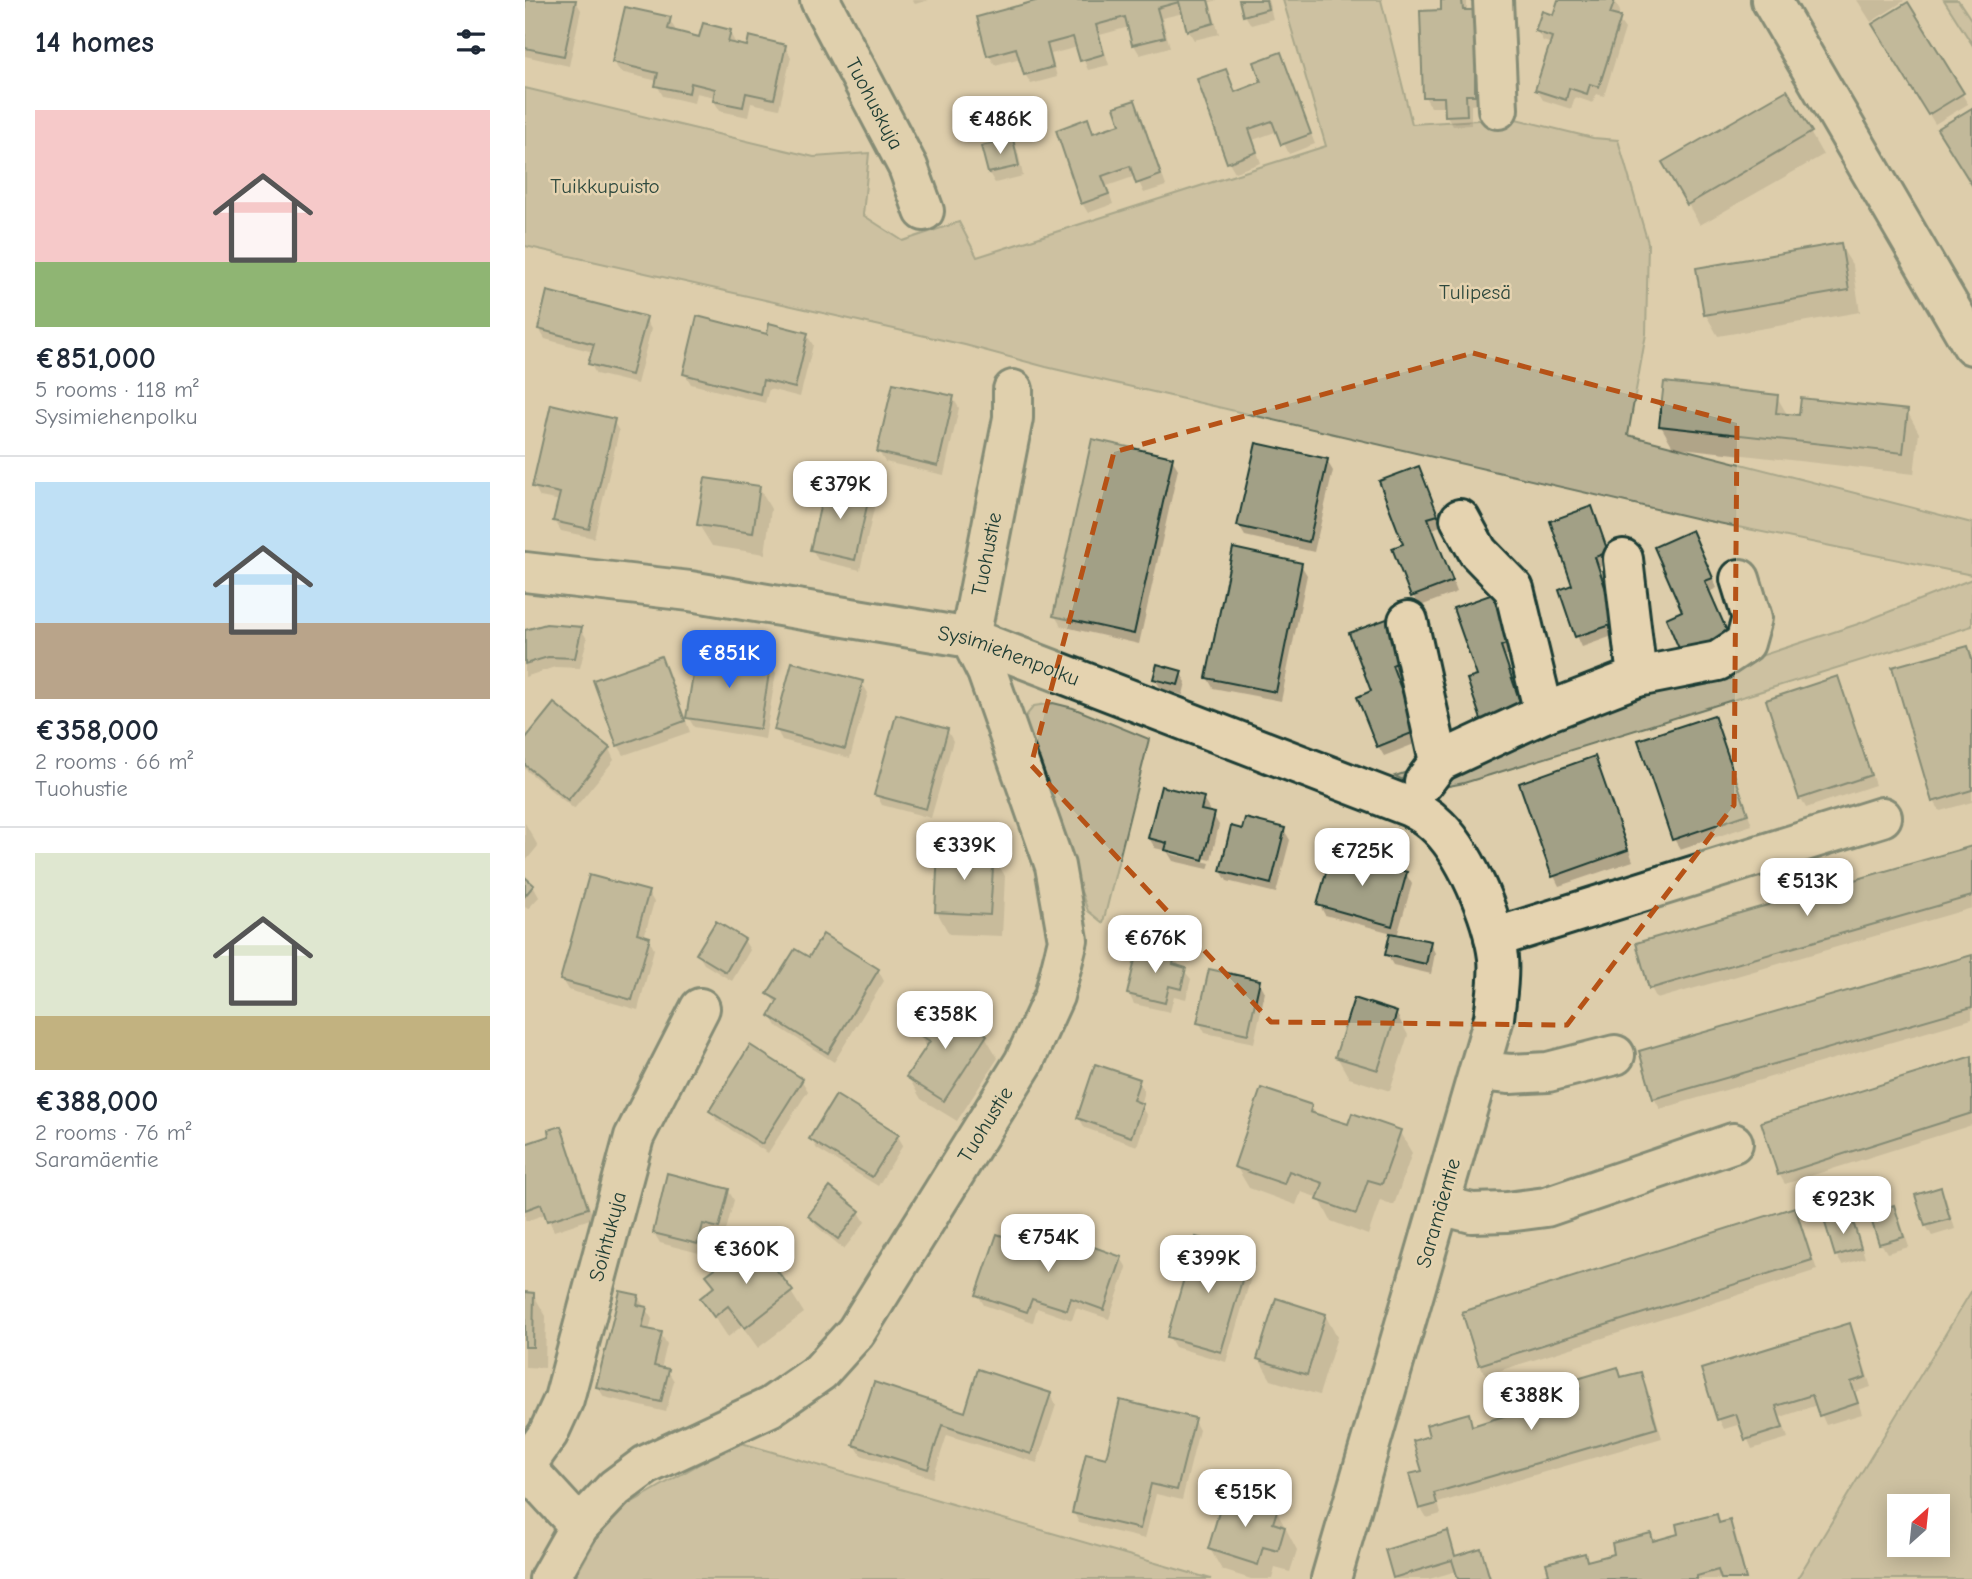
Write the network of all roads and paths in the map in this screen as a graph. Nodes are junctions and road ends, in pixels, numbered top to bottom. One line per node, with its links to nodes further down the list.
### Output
1 (820, 0): 5 (street, Tuohuskuja)
2 (1493, 0): 4 (street)
3 (1771, 0): 6 (street)
4 (1498, 109)
5 (923, 211)
6 (1972, 345)
7 (1013, 390): 13 (street, Tuohustie)
8 (1460, 519): 15 (street)
9 (1623, 559): 14 (street)
10 (525, 572): 13 (street, Sysimiehenpolku)
11 (1740, 579): 14 (street)
12 (1408, 621): 16 (street)
13 (970, 638): 17 (street, Sysimiehenpolku); 27 (street, Tuohustie)
14 (1637, 677): 15 (street)
15 (1544, 713): 16 (street)
16 (1439, 762): 17 (street)
17 (1410, 807): 19 (street, Sysimiehenpolku)
18 (1882, 817): 20 (street)
19 (1457, 848): 20 (street, Saramäentie)
20 (1494, 937): 23 (street, Saramäentie)
21 (700, 1008): 26 (street, Soihtukuja)
22 (1615, 1055): 23 (street)
23 (1479, 1071): 25 (street, Saramäentie)
24 (1733, 1143): 25 (street)
25 (1440, 1205): 29 (street, Saramäentie)
26 (525, 1467): 27 (street)
27 (579, 1526): 28 (street, Tuohustie)
28 (549, 1579)
29 (1331, 1579)

